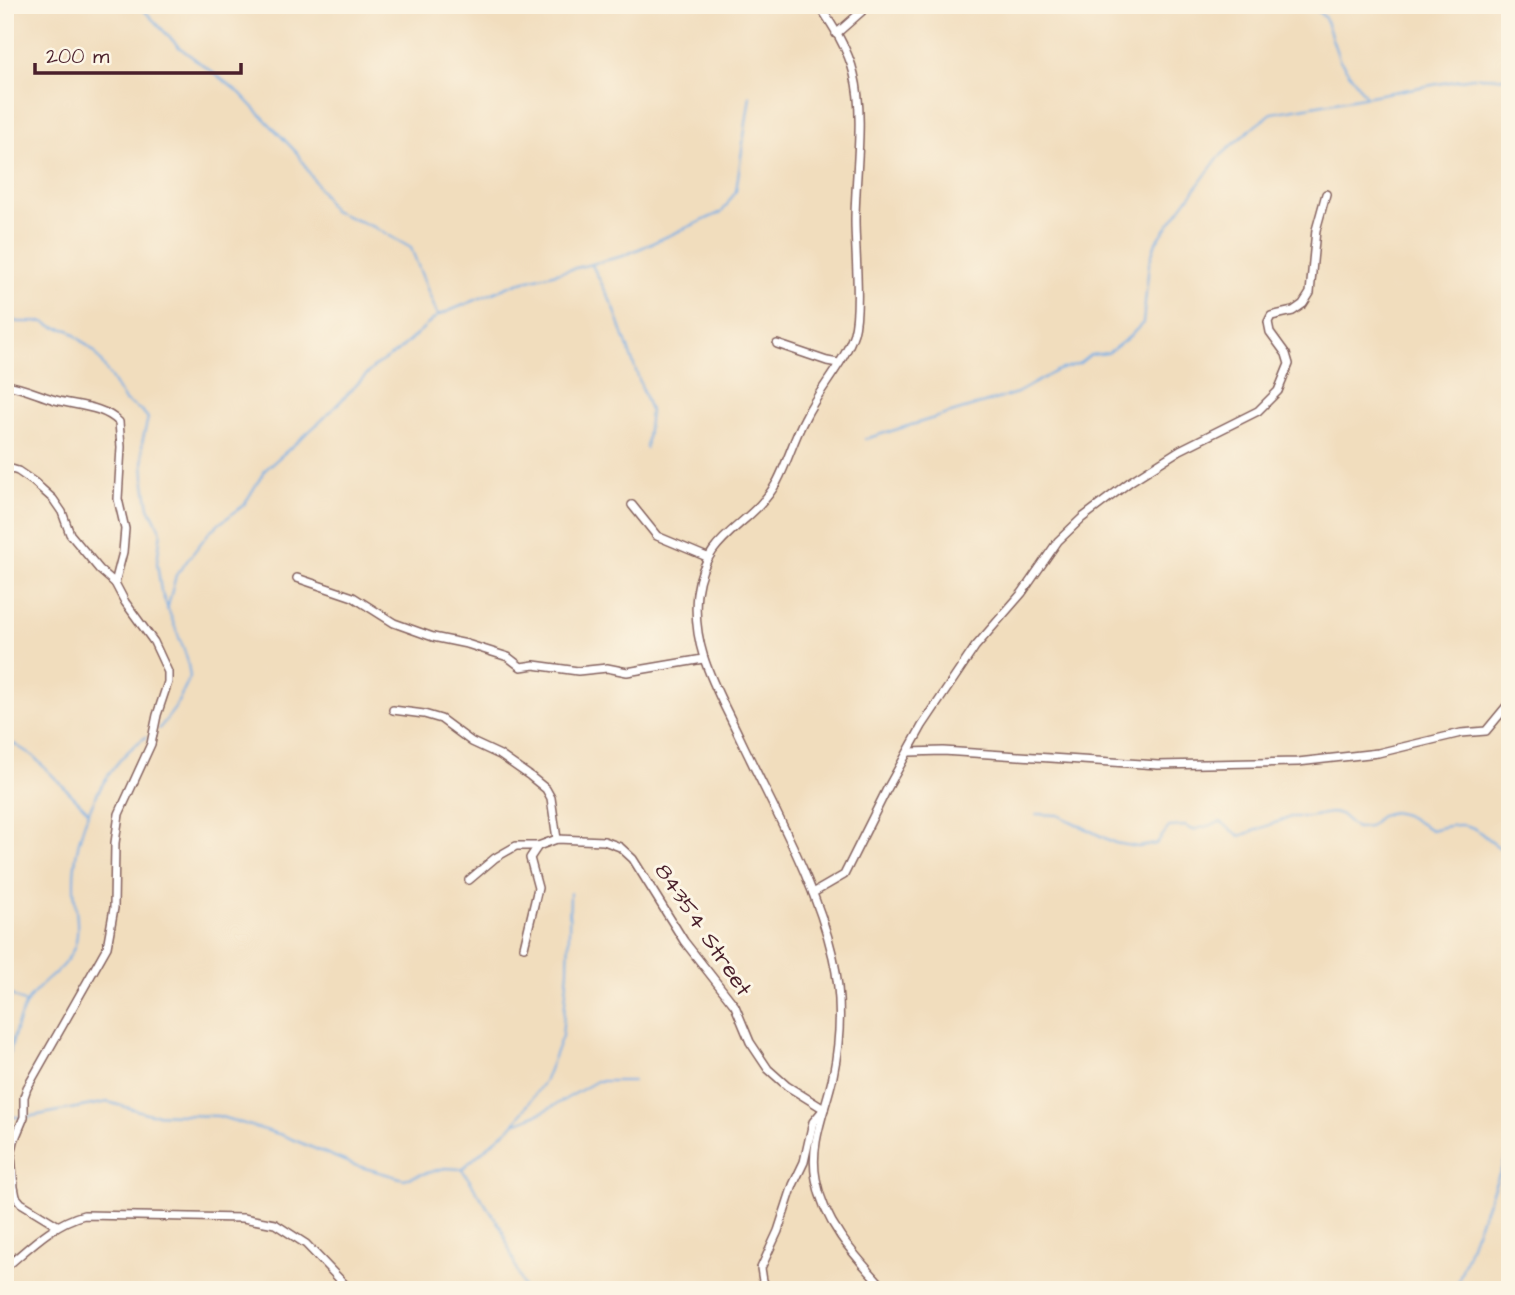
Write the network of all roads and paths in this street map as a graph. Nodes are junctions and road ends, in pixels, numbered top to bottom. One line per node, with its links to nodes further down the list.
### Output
1 (819, 5): 3 (street)
2 (869, 5): 3 (street)
3 (836, 34): 6 (street)
4 (1326, 194): 16 (street)
5 (777, 344): 6 (street)
6 (838, 363): 10 (street)
7 (5, 385): 12 (street)
8 (5, 467): 12 (street)
9 (632, 505): 10 (street)
10 (707, 557): 13 (street)
11 (297, 578): 13 (street)
12 (115, 583): 23 (street)
13 (704, 659): 20 (street)
14 (1510, 702): 16 (street)
15 (393, 710): 17 (street)
16 (909, 752): 20 (street)
17 (557, 839): 18 (street); 22 (street, 84354 Street)
18 (538, 846): 19 (street); 21 (street)
19 (469, 880)
20 (814, 893): 22 (street)
21 (524, 947)
22 (824, 1109): 26 (street); 27 (street)
23 (57, 1225): 24 (street); 25 (street)
24 (5, 1268)
25 (351, 1290)
26 (769, 1290)
27 (886, 1290)

